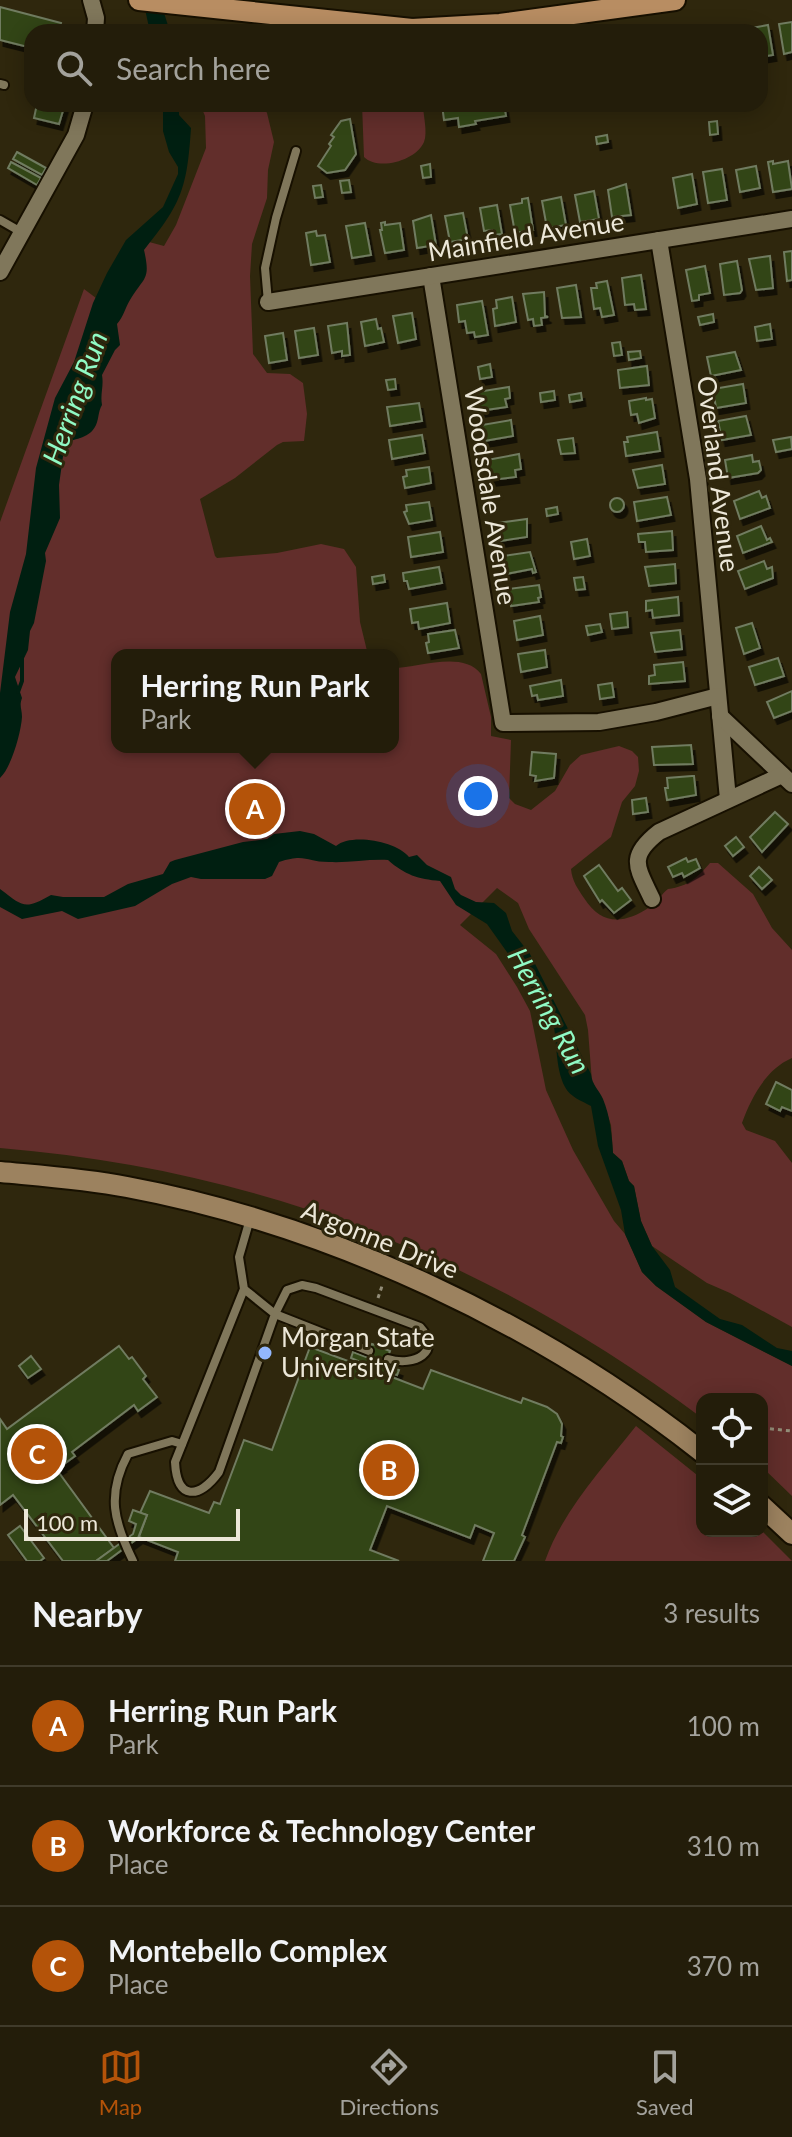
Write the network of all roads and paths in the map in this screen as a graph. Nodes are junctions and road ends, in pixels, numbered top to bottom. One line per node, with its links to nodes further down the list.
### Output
1 (91, 0): 6 (street)
2 (139, 0): 5 (main road)
3 (675, 0): 4 (main road)
4 (617, 4): 8 (main road)
5 (251, 6): 7 (main road)
6 (96, 24)
7 (377, 24)
8 (500, 24)
9 (83, 112): 13 (street)
10 (296, 151): 17 (lane)
11 (792, 219): 14 (street, Mainfield Avenue)
12 (0, 220): 13 (lane)
13 (21, 232): 15 (street)
14 (659, 240): 16 (street, Mainfield Avenue); 18 (street, Overland Avenue)
15 (0, 272)
16 (431, 276): 17 (street, Mainfield Avenue); 18 (street, Woodsdale Avenue)
17 (268, 302)
18 (718, 696): 19 (street, Overland Avenue)
19 (720, 716): 20 (street); 21 (street, Overland Avenue)
20 (787, 779): 21 (street)
21 (728, 799): 22 (street)
22 (652, 899)
23 (0, 1172): 24 (main road, Argonne Drive)
24 (250, 1219): 25 (lane); 32 (main road, Argonne Drive)
25 (244, 1289): 26 (lane); 31 (lane)
26 (275, 1314): 27 (lane); 28 (lane); 31 (lane)
27 (369, 1351)
28 (388, 1359)
29 (768, 1429): 30 (path)
30 (792, 1431)
31 (182, 1444): 35 (lane)
32 (696, 1448)
33 (768, 1512): 34 (main road)
34 (792, 1534)
35 (133, 1561)

